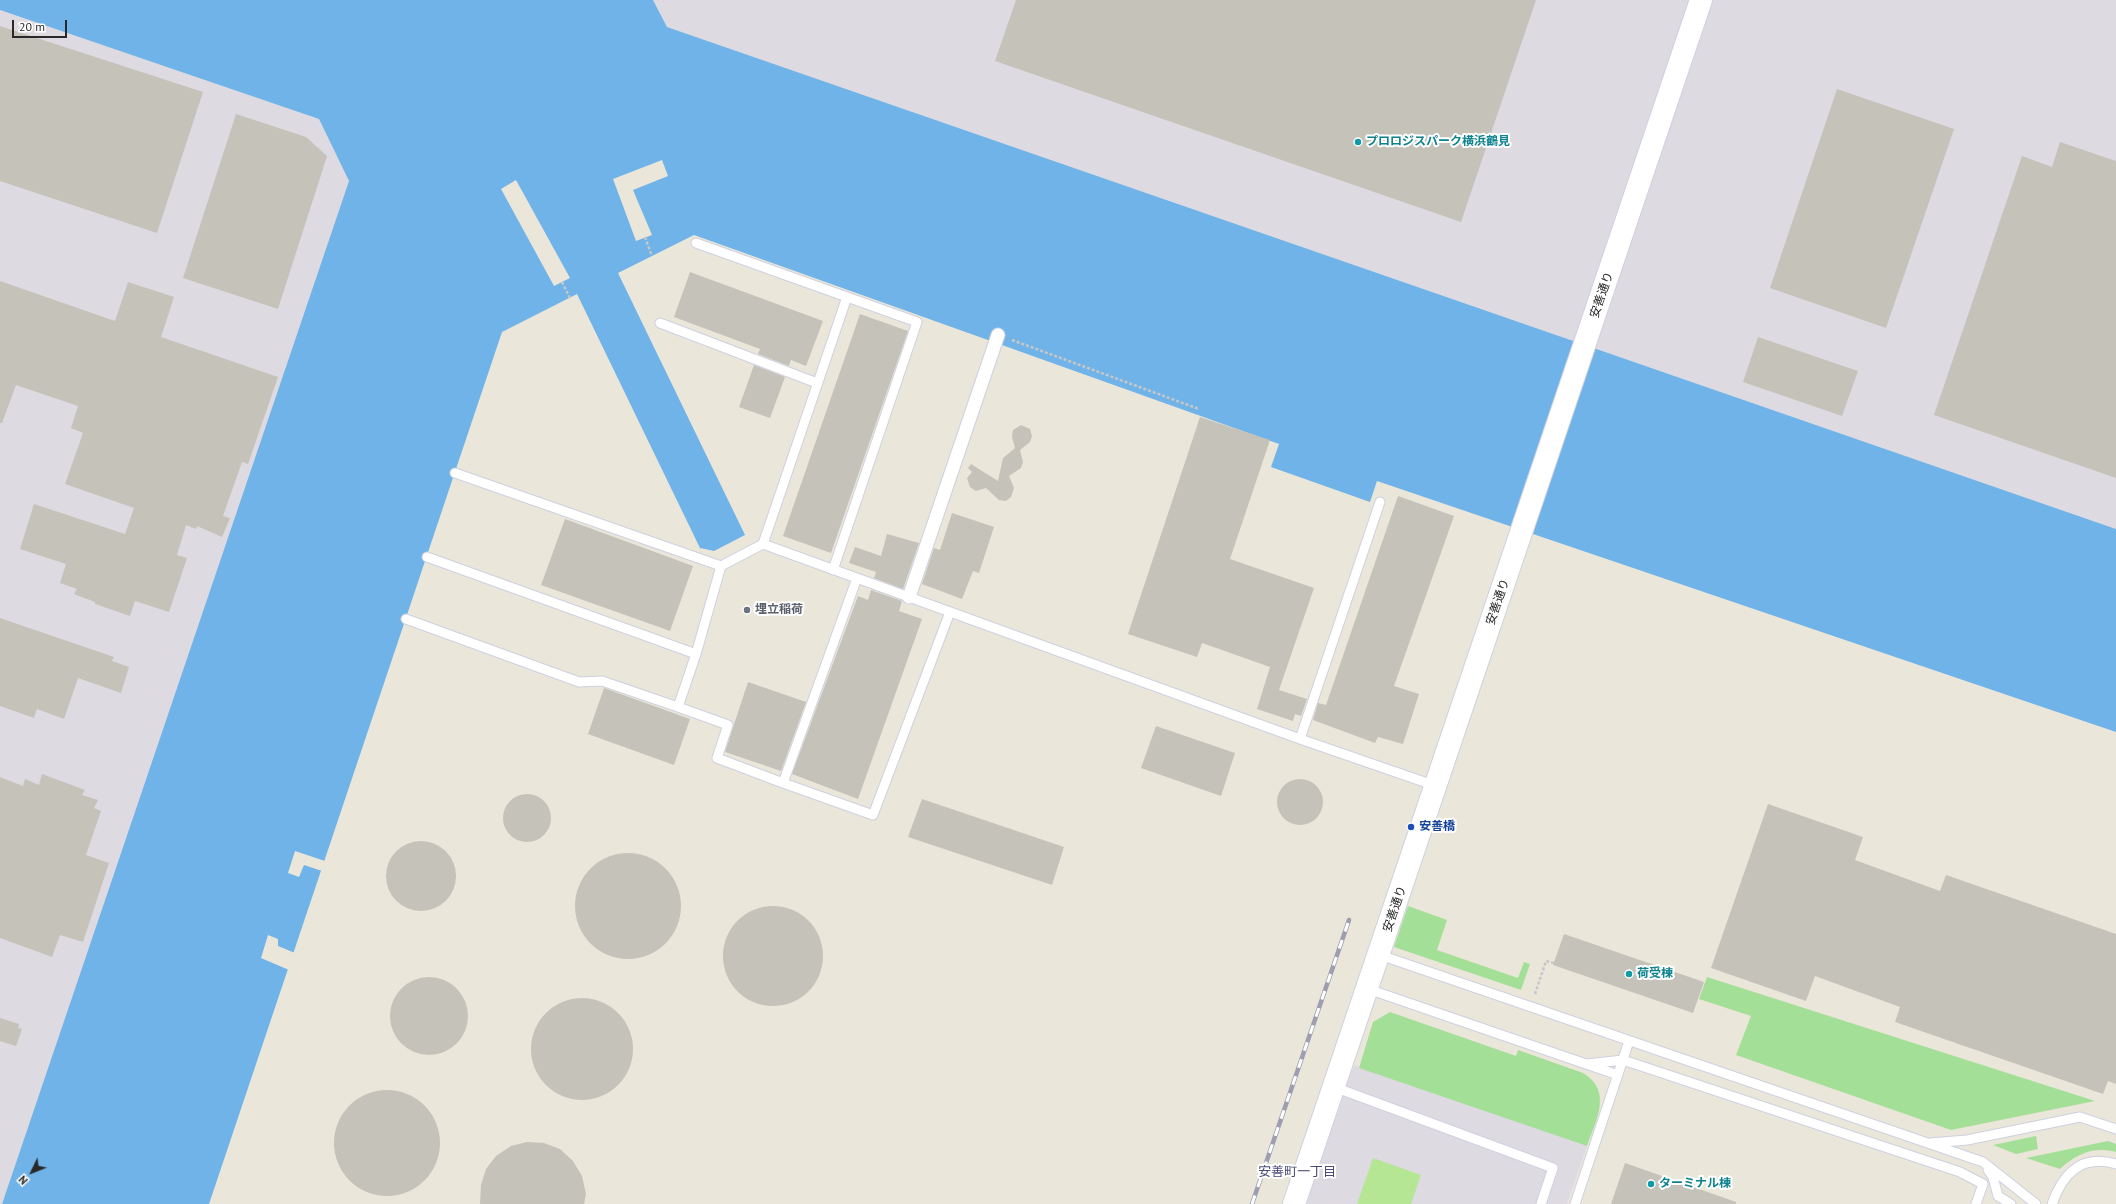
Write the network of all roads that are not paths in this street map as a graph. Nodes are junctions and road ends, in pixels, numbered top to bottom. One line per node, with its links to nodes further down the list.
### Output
1 (1701, 0): 21 (street, 安善通り)
2 (696, 243): 3 (lane)
3 (847, 297): 6 (lane); 12 (lane)
4 (660, 322): 6 (lane)
5 (998, 335): 14 (street)
6 (817, 383): 9 (lane)
7 (455, 473): 11 (lane)
8 (1380, 502): 19 (lane)
9 (763, 544): 11 (lane); 12 (lane)
10 (427, 557): 17 (lane)
11 (722, 566): 17 (lane)
12 (833, 570): 13 (lane)
13 (857, 578): 14 (lane); 20 (lane)
14 (909, 598): 15 (lane)
15 (950, 612): 19 (lane); 20 (lane)
16 (406, 619): 18 (lane)
17 (696, 654): 18 (lane)
18 (678, 707): 20 (lane)
19 (1300, 739): 21 (lane)
20 (783, 783)
21 (1436, 786): 22 (street, 安善通り)
22 (1380, 955): 23 (street, 安善通り); 24 (lane)
23 (1368, 989): 26 (lane); 28 (street, 安善通り)
24 (1629, 1041): 25 (lane); 30 (lane)
25 (1623, 1060): 26 (lane); 27 (lane); 36 (lane)
26 (1587, 1064): 27 (lane)
27 (1618, 1075): 35 (lane)
28 (1334, 1087): 33 (street, 安善通り); 34 (lane)
29 (2116, 1129): 30 (lane)
30 (1926, 1143): 31 (lane)
31 (1983, 1162): 37 (lane); 38 (lane)
32 (2116, 1164): 39 (lane)
33 (1294, 1204)
34 (1540, 1204)
35 (1575, 1204)
36 (1976, 1204)
37 (2010, 1204)
38 (2036, 1204)
39 (2052, 1204)

